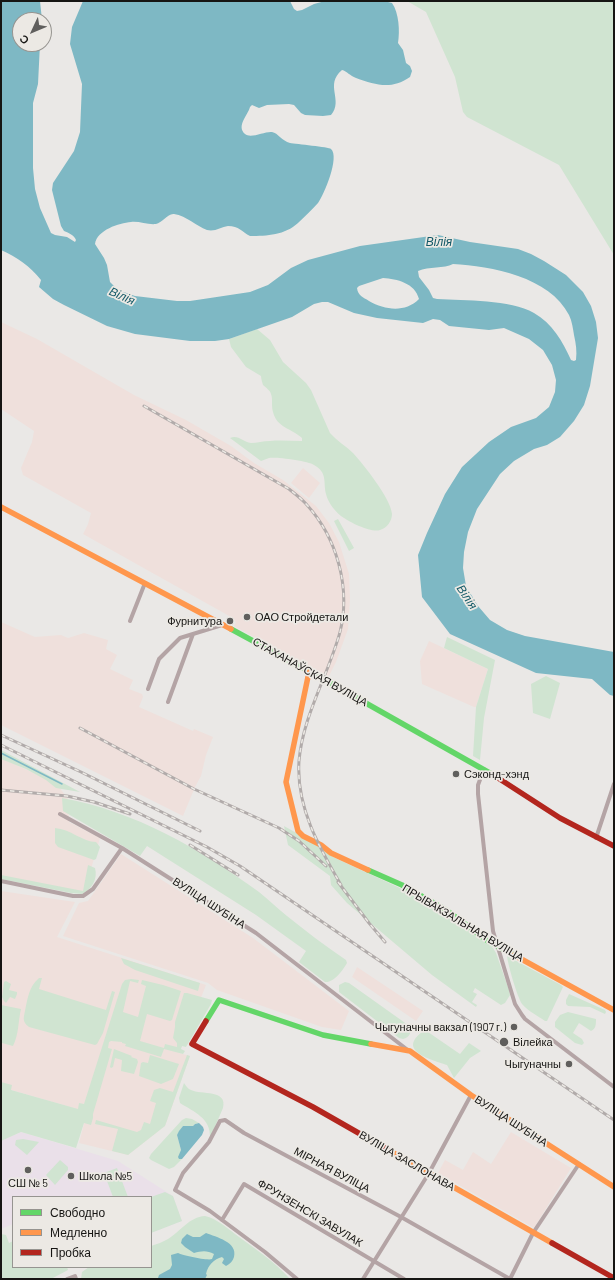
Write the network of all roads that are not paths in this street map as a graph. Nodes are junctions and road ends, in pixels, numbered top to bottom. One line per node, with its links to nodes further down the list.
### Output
1 (1, 507): 2 (street, СТАХАНАЎСКАЯ ВУЛІЦА)
2 (145, 583): 3 (street); 4 (street, СТАХАНАЎСКАЯ ВУЛІЦА)
3 (130, 621)
4 (222, 625): 5 (street); 6 (street, СТАХАНАЎСКАЯ ВУЛІЦА)
5 (193, 634): 7 (street); 8 (street)
6 (309, 672): 9 (street, СТАХАНАЎСКАЯ ВУЛІЦА); 16 (street, ПРЫВАКЗАЛЬНАЯ ВУЛІЦА)
7 (148, 689)
8 (168, 702)
9 (484, 769): 12 (street, СТАХАНАЎСКАЯ ВУЛІЦА); 16 (street)
10 (614, 784): 12 (street)
11 (60, 814): 14 (street, ВУЛІЦА ШУБІНА)
12 (596, 838): 13 (street, СТАХАНАЎСКАЯ ВУЛІЦА)
13 (614, 846)
14 (122, 848): 15 (street); 19 (street, ВУЛІЦА ШУБІНА)
15 (1, 881)
16 (497, 946): 18 (street, ПРЫВАКЗАЛЬНАЯ ВУЛІЦА); 20 (street)
17 (219, 1000): 19 (street, ВУЛІЦА ШУБІНА); 23 (street, ВУЛІЦА ЗАСЛОНАВА)
18 (614, 1010)
19 (410, 1051): 21 (street, ВУЛІЦА ШУБІНА)
20 (614, 1087)
21 (472, 1095): 22 (street, ВУЛІЦА ШУБІНА); 23 (street)
22 (579, 1164): 24 (street, ВУЛІЦА ШУБІНА); 27 (street)
23 (429, 1173): 25 (street); 27 (street, ВУЛІЦА ЗАСЛОНАВА)
24 (614, 1187)
25 (401, 1217): 26 (street, МІРНАЯ ВУЛІЦА); 28 (street); 35 (street, МІРНАЯ ВУЛІЦА)
26 (222, 1220): 28 (street, ФРУНЗЕНСКІ ЗАВУЛАК); 32 (street)
27 (533, 1233): 30 (street, ВУЛІЦА ЗАСЛОНАВА); 35 (street)
28 (374, 1262): 33 (street); 34 (street, ФРУНЗЕНСКІ ЗАВУЛАК)
29 (75, 1278): 31 (street)
30 (614, 1278)
31 (67, 1279)
32 (297, 1279)
33 (363, 1279)
34 (404, 1279)
35 (510, 1279)

